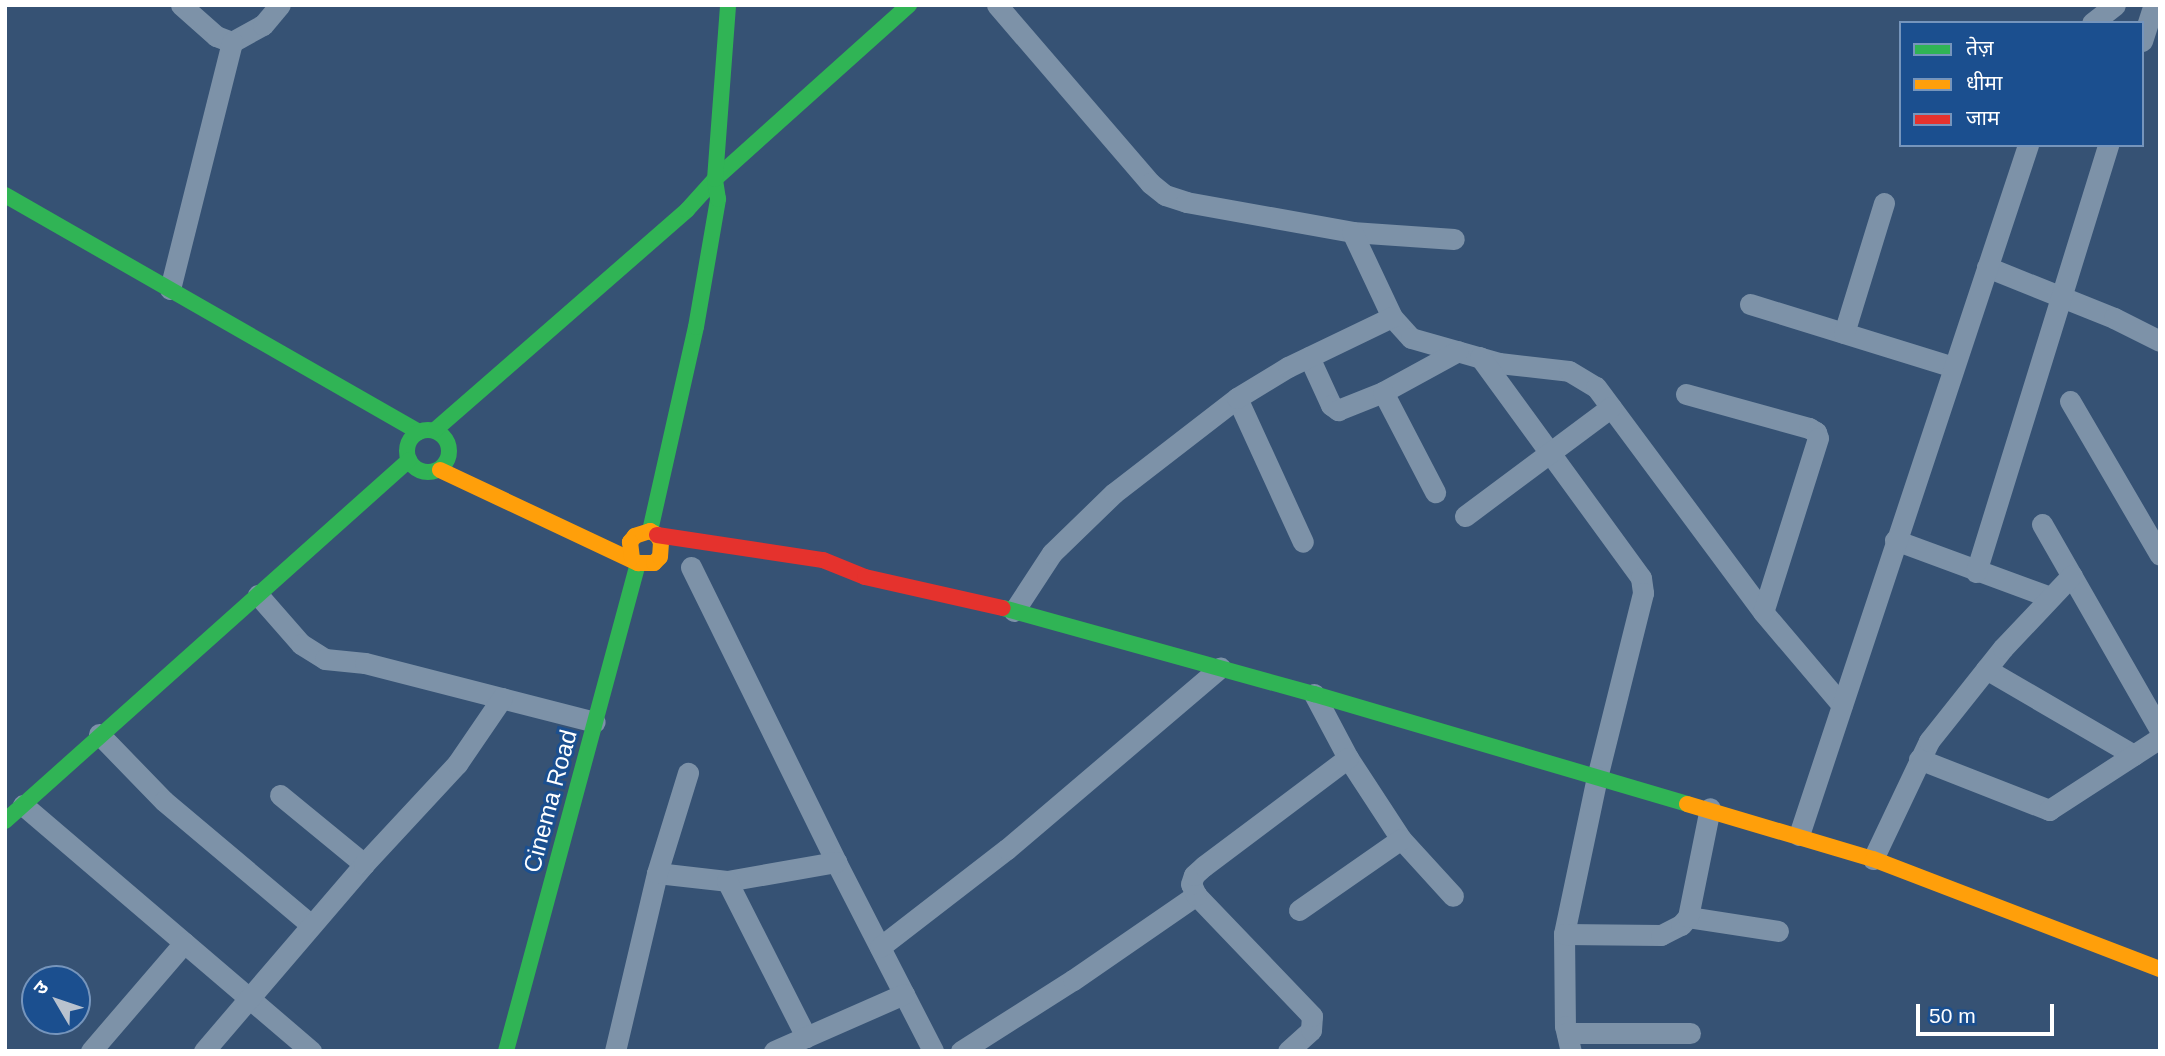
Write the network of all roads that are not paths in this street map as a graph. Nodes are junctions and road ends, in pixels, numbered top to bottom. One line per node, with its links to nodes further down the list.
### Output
1 (181, 5): 10 (street)
2 (280, 5): 10 (street)
3 (728, 5): 13 (main road)
4 (997, 5): 18 (street)
5 (2115, 5): 8 (street)
6 (2154, 5): 9 (street)
7 (915, 10): 13 (main road); 15 (main road)
8 (2095, 21)
9 (2144, 35)
10 (232, 41): 22 (street)
11 (2027, 147): 20 (street)
12 (2107, 147): 23 (street)
13 (715, 179): 15 (main road); 17 (main road)
14 (5, 195): 22 (main road)
15 (718, 199): 17 (main road); 45 (main road)
16 (1884, 203): 26 (street)
17 (687, 210): 37 (main road)
18 (1352, 232): 19 (street); 25 (street)
19 (1454, 239)
20 (1987, 267): 23 (street); 31 (street)
21 (109, 274): 37 (main road)
22 (170, 289): 37 (main road)
23 (2059, 296): 27 (street); 52 (street)
24 (1750, 304): 26 (street)
25 (1392, 317): 28 (street); 29 (street)
26 (1844, 333): 31 (street)
27 (2158, 336)
28 (1458, 351): 30 (street); 32 (street)
29 (1309, 357): 32 (street); 34 (street)
30 (1480, 357): 36 (street); 38 (street)
31 (1953, 367): 46 (street)
32 (1383, 392): 41 (street)
33 (1686, 394): 59 (street)
34 (1237, 398): 47 (street); 58 (street)
35 (2070, 401): 48 (street)
36 (1611, 407): 38 (street); 59 (street)
37 (421, 435): 39 (main road); 40 (main road)
38 (1549, 453): 42 (street); 73 (street)
39 (409, 460): 40 (main road); 56 (main road)
40 (440, 470): 49 (main road)
41 (1435, 492)
42 (1465, 516)
43 (2042, 524): 53 (street)
44 (616, 529): 45 (main road)
45 (647, 534): 49 (main road); 49 (main road); 54 (main road)
46 (1895, 540): 52 (street); 64 (street)
47 (1303, 542)
48 (2160, 555)
49 (641, 561): 50 (main road); 65 (main road, Cinema Road)
50 (691, 567): 51 (main road); 81 (street)
51 (715, 569)
52 (1976, 572): 57 (street)
53 (2072, 575): 57 (street); 66 (street)
54 (865, 577): 55 (main road); 58 (main road)
55 (828, 580)
56 (258, 595): 63 (street); 67 (main road)
57 (2050, 597): 61 (street)
58 (1014, 611): 60 (main road)
59 (1763, 612): 64 (street)
60 (1220, 668): 62 (main road); 93 (street)
61 (1986, 669): 69 (street); 71 (street)
62 (1314, 694): 70 (street); 73 (main road)
63 (502, 698): 65 (street); 82 (street)
64 (1842, 705): 78 (street)
65 (594, 722): 100 (main road, Cinema Road)
66 (2160, 730)
67 (99, 734): 75 (main road); 89 (street)
68 (2160, 738): 69 (street)
69 (2134, 755): 71 (street)
70 (1348, 758): 79 (street); 85 (street)
71 (1920, 759): 80 (street)
72 (688, 773): 83 (street)
73 (1597, 777): 76 (main road); 91 (street)
74 (280, 795): 82 (street)
75 (23, 805): 77 (main road); 92 (street)
76 (1710, 808): 78 (main road); 88 (street)
77 (5, 821)
78 (1799, 835): 80 (main road)
79 (1401, 839): 86 (street); 87 (street)
80 (1873, 859): 94 (main road)
81 (836, 862): 84 (street); 93 (street)
82 (363, 864): 89 (street)
83 (657, 873): 84 (street); 104 (street)
84 (727, 881): 98 (street)
85 (1196, 895): 107 (street); 108 (street)
86 (1453, 896)
87 (1299, 910)
88 (1688, 917): 90 (street); 91 (street)
89 (311, 925): 96 (street)
90 (1778, 931)
91 (1564, 934): 99 (street)
92 (184, 943): 96 (street); 101 (street)
93 (880, 947): 95 (street)
94 (2160, 969)
95 (904, 994): 98 (street); 106 (street)
96 (249, 998): 102 (street); 103 (street)
97 (1690, 1033): 99 (street)
98 (806, 1037): 105 (street)
99 (1569, 1042)
100 (508, 1050)
101 (91, 1051)
102 (204, 1051)
103 (311, 1051)
104 (615, 1051)
105 (774, 1051)
106 (933, 1051)
107 (961, 1051)
108 (1289, 1051)

